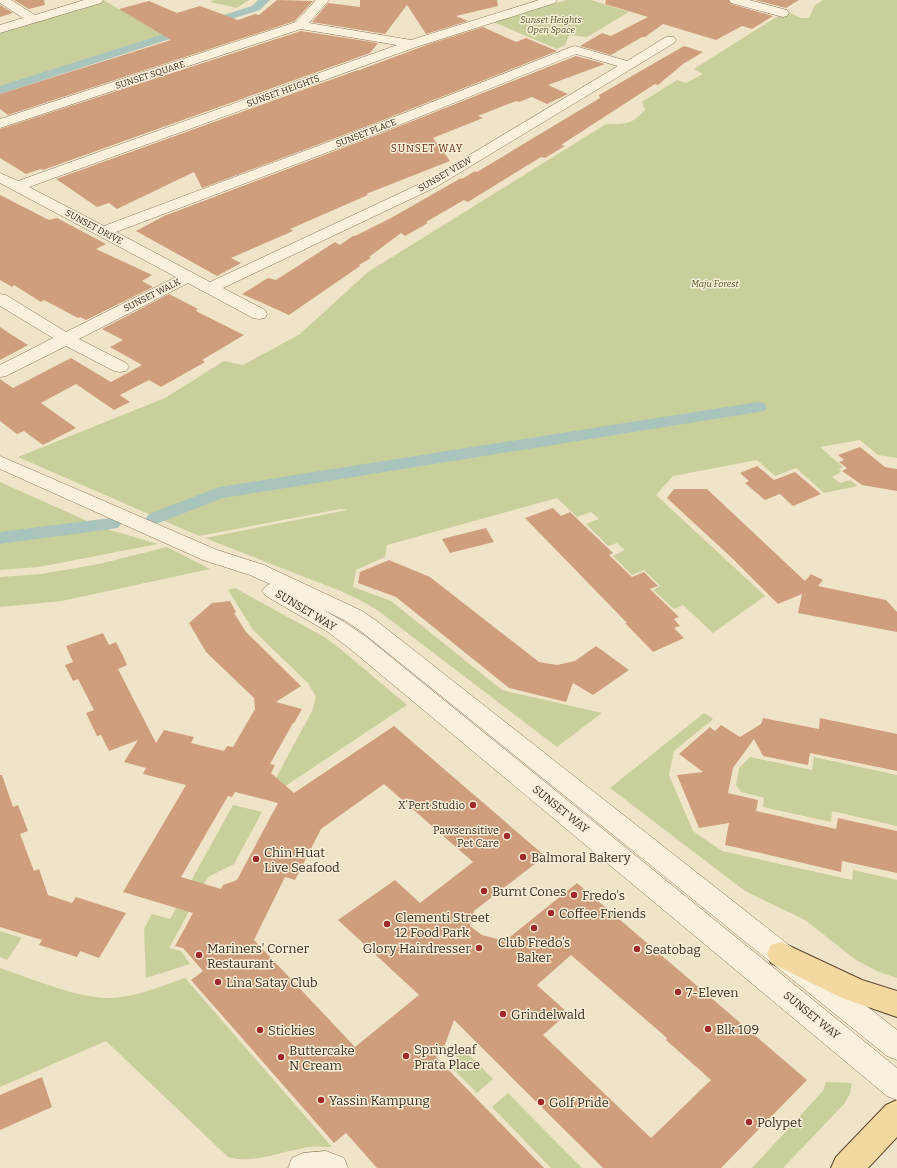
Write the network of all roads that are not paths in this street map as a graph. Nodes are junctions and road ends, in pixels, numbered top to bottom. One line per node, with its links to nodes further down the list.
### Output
1 (3, 0): 7 (street)
2 (97, 0): 7 (street)
3 (323, 0): 8 (street, SUNSET SQUARE)
4 (551, 0): 11 (street, SUNSET HEIGHTS)
5 (735, 0): 6 (street)
6 (783, 13)
7 (33, 19): 9 (street)
8 (300, 25): 11 (street, SUNSET SQUARE); 13 (street, SUNSET SQUARE)
9 (0, 29)
10 (670, 40): 12 (street, SUNSET VIEW)
11 (412, 44): 15 (street, SUNSET HEIGHTS)
12 (628, 65): 16 (street, SUNSET PLACE); 18 (street, SUNSET VIEW)
13 (0, 124)
14 (0, 177): 15 (street, SUNSET DRIVE)
15 (17, 186): 16 (street, SUNSET DRIVE)
16 (103, 232): 17 (street, SUNSET DRIVE)
17 (188, 277): 18 (street, SUNSET WALK); 21 (street, SUNSET WALK)
18 (210, 288): 20 (street, SUNSET WALK)
19 (0, 299): 21 (street)
20 (259, 314)
21 (66, 339): 22 (street); 23 (street, SUNSET WALK)
22 (120, 367)
23 (0, 372)
24 (0, 462): 25 (street, SUNSET WAY)
25 (210, 555): 26 (street, SUNSET WAY); 29 (street, SUNSET WAY)
26 (781, 954): 27 (main road); 28 (street, SUNSET WAY)
27 (897, 1004)
28 (897, 1048)
29 (897, 1086)
30 (897, 1115): 33 (main road)
31 (303, 1168): 32 (street)
32 (333, 1168)
33 (846, 1168)

